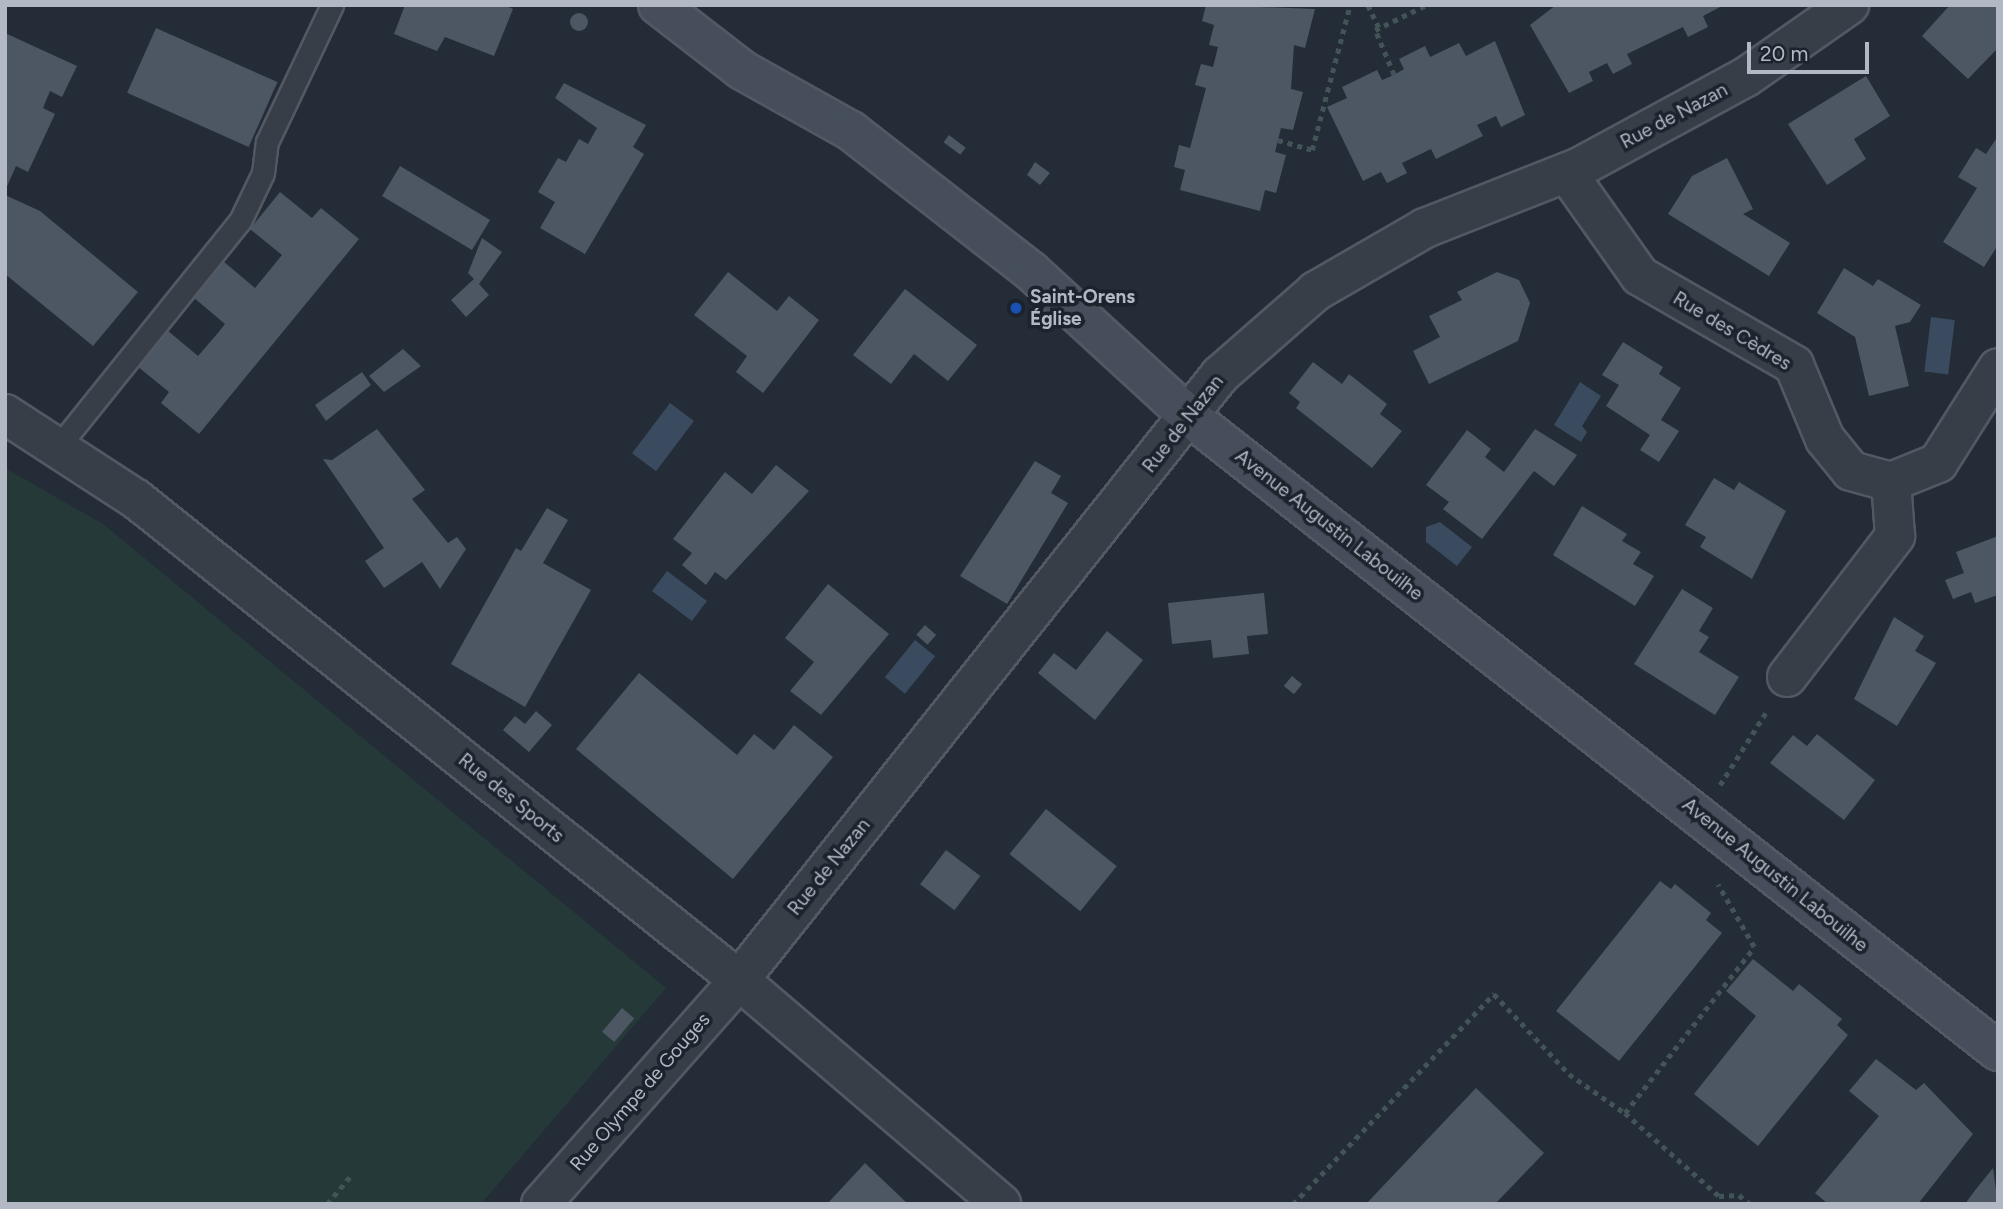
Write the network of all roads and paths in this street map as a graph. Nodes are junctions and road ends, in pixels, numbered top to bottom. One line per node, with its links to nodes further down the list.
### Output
1 (332, 5): 14 (lane)
2 (658, 5): 13 (street, Avenue Augustin Labouilhe)
3 (1368, 5): 7 (path)
4 (1426, 5): 7 (path)
5 (1849, 5): 10 (street, Rue de Nazan)
6 (1348, 6): 9 (path)
7 (1378, 28): 8 (path)
8 (1394, 75)
9 (1278, 140)
10 (1567, 173): 13 (street, Rue de Nazan); 15 (street, Rue des Cèdres)
11 (1998, 368): 15 (street)
12 (5, 414): 14 (street, Rue des Sports)
13 (1190, 417): 18 (street, Avenue Augustin Labouilhe); 19 (street, Rue de Nazan)
14 (58, 447): 19 (street, Rue des Sports)
15 (1891, 482): 16 (street)
16 (1787, 677): 17 (path)
17 (1738, 759)
18 (1728, 838): 20 (street, Avenue Augustin Labouilhe); 21 (path)
19 (738, 980): 24 (street, Rue Olympe de Gouges); 25 (street, Rue des Sports)
20 (1998, 1051)
21 (1625, 1113): 26 (path); 27 (path)
22 (351, 1175): 23 (path)
23 (327, 1204)
24 (541, 1204)
25 (1001, 1204)
26 (1293, 1204)
27 (1751, 1204)

